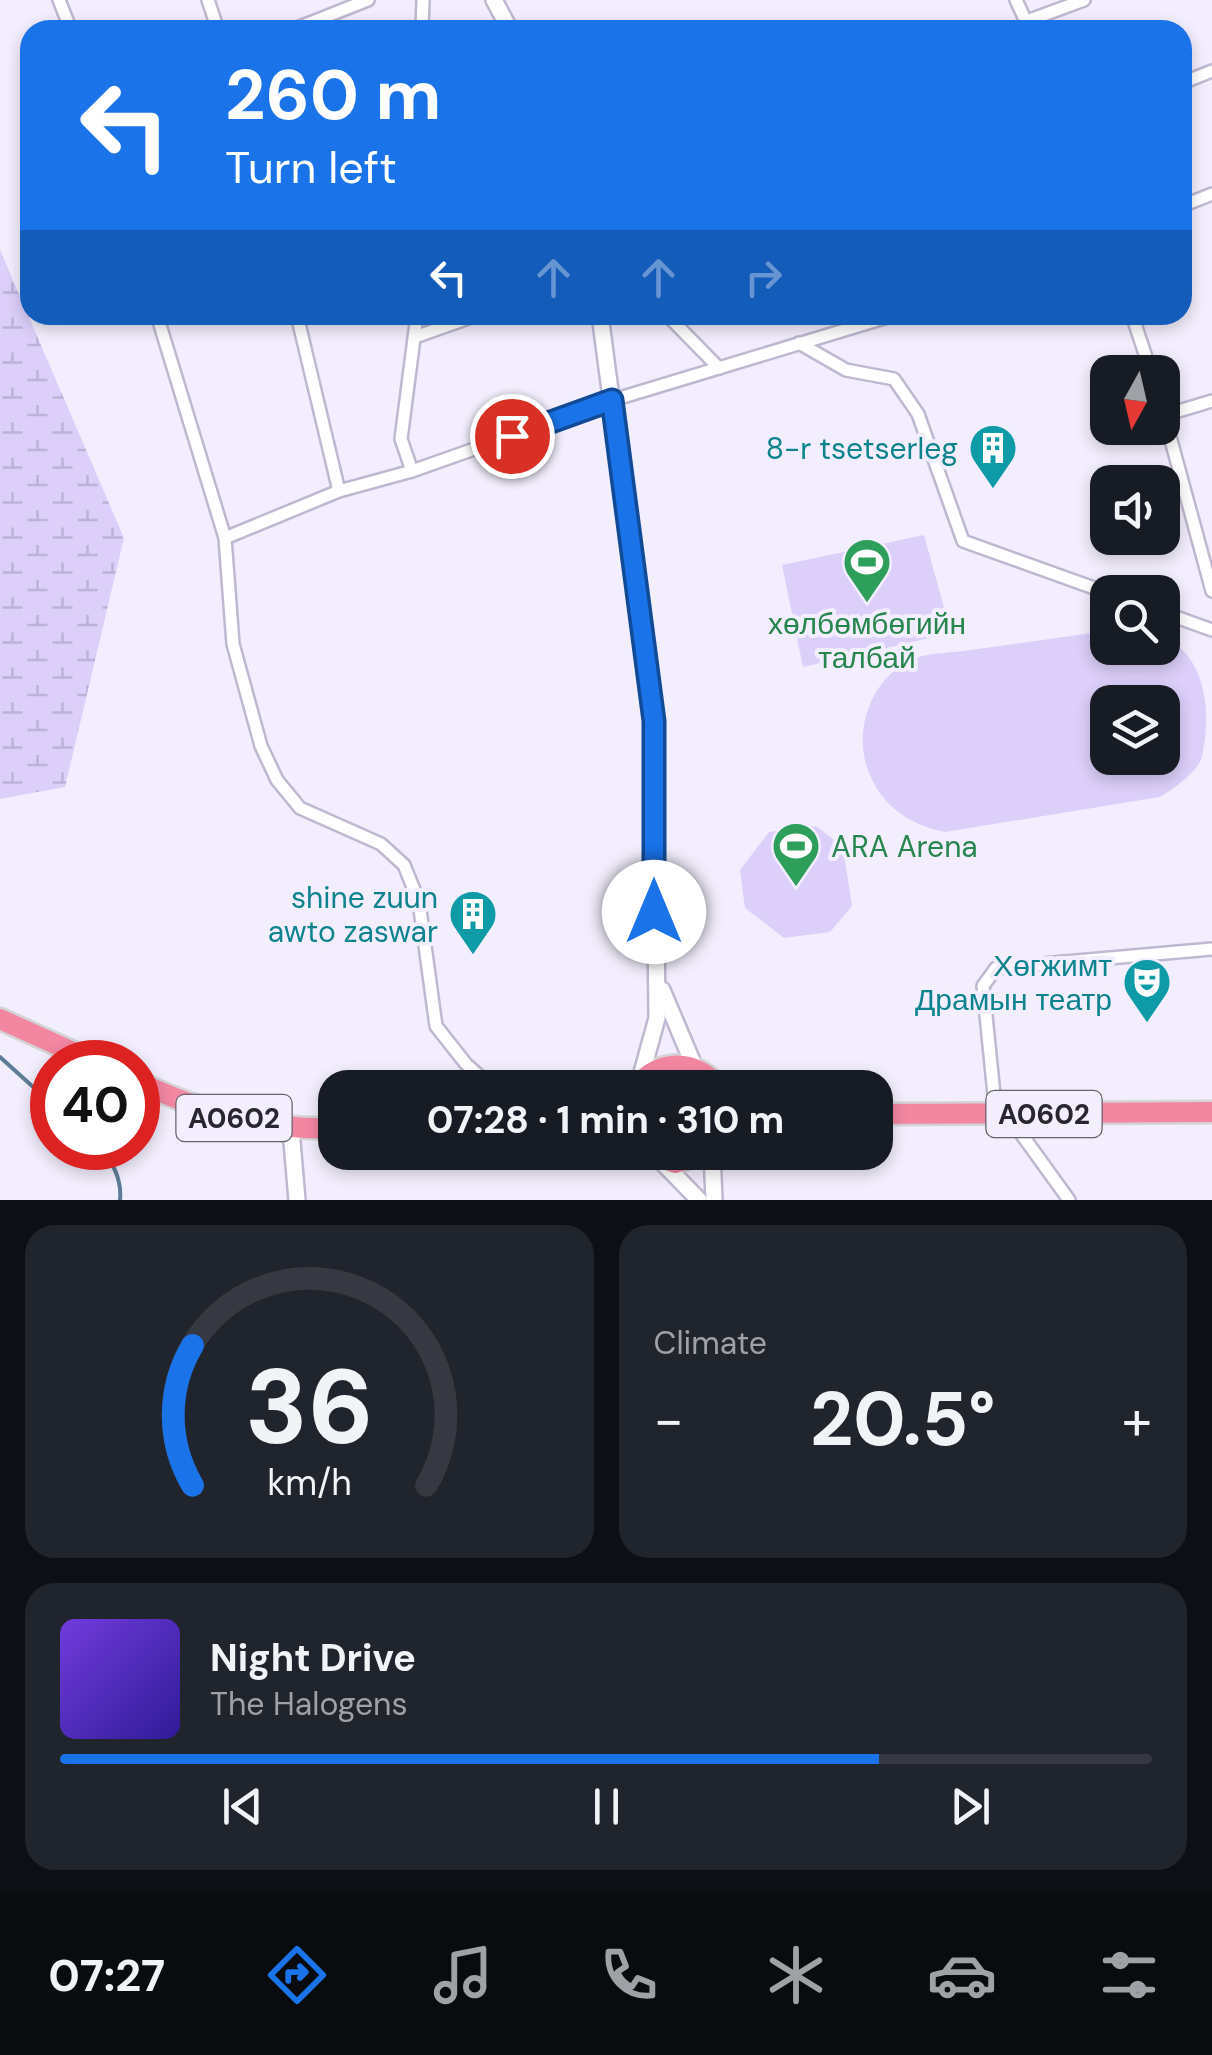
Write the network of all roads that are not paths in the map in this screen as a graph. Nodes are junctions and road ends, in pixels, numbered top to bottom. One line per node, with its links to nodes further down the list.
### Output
1 (368, 0): 3 (street)
2 (1084, 0): 4 (street)
3 (317, 20)
4 (1042, 20)
5 (161, 325): 24 (street)
6 (299, 325): 22 (street)
7 (416, 325): 13 (street)
8 (449, 325): 13 (street)
9 (601, 325): 17 (street)
10 (677, 325): 16 (street)
11 (860, 325): 14 (street)
12 (1135, 325): 15 (street)
13 (415, 337): 21 (street)
14 (799, 343): 16 (street); 26 (street)
15 (1145, 355)
16 (719, 368): 17 (street)
17 (612, 400): 21 (street); 31 (street)
18 (1212, 400): 19 (street)
19 (1180, 407)
20 (1173, 445): 25 (street)
21 (412, 472): 22 (street)
22 (339, 492): 24 (street)
23 (1212, 536): 25 (street)
24 (224, 538): 35 (street)
25 (1198, 540): 27 (street)
26 (1090, 586)
27 (1212, 591)
28 (1180, 618): 29 (street)
29 (1212, 630)
30 (1212, 948): 42 (street)
31 (656, 972): 34 (street); 36 (street)
32 (0, 1019): 33 (highway)
33 (46, 1040)
34 (695, 1068): 37 (highway); 38 (highway)
35 (473, 1070)
36 (643, 1070)
37 (659, 1070)
38 (697, 1070)
39 (160, 1090): 44 (highway, A0602)
40 (1212, 1112): 42 (highway, A0602)
41 (893, 1114): 42 (highway, A0602)
42 (1002, 1114): 50 (street)
43 (318, 1129): 44 (highway, A0602)
44 (290, 1130): 47 (street)
45 (667, 1170): 48 (street)
46 (712, 1170): 49 (street)
47 (297, 1200)
48 (699, 1200)
49 (714, 1200)
50 (1069, 1200)

